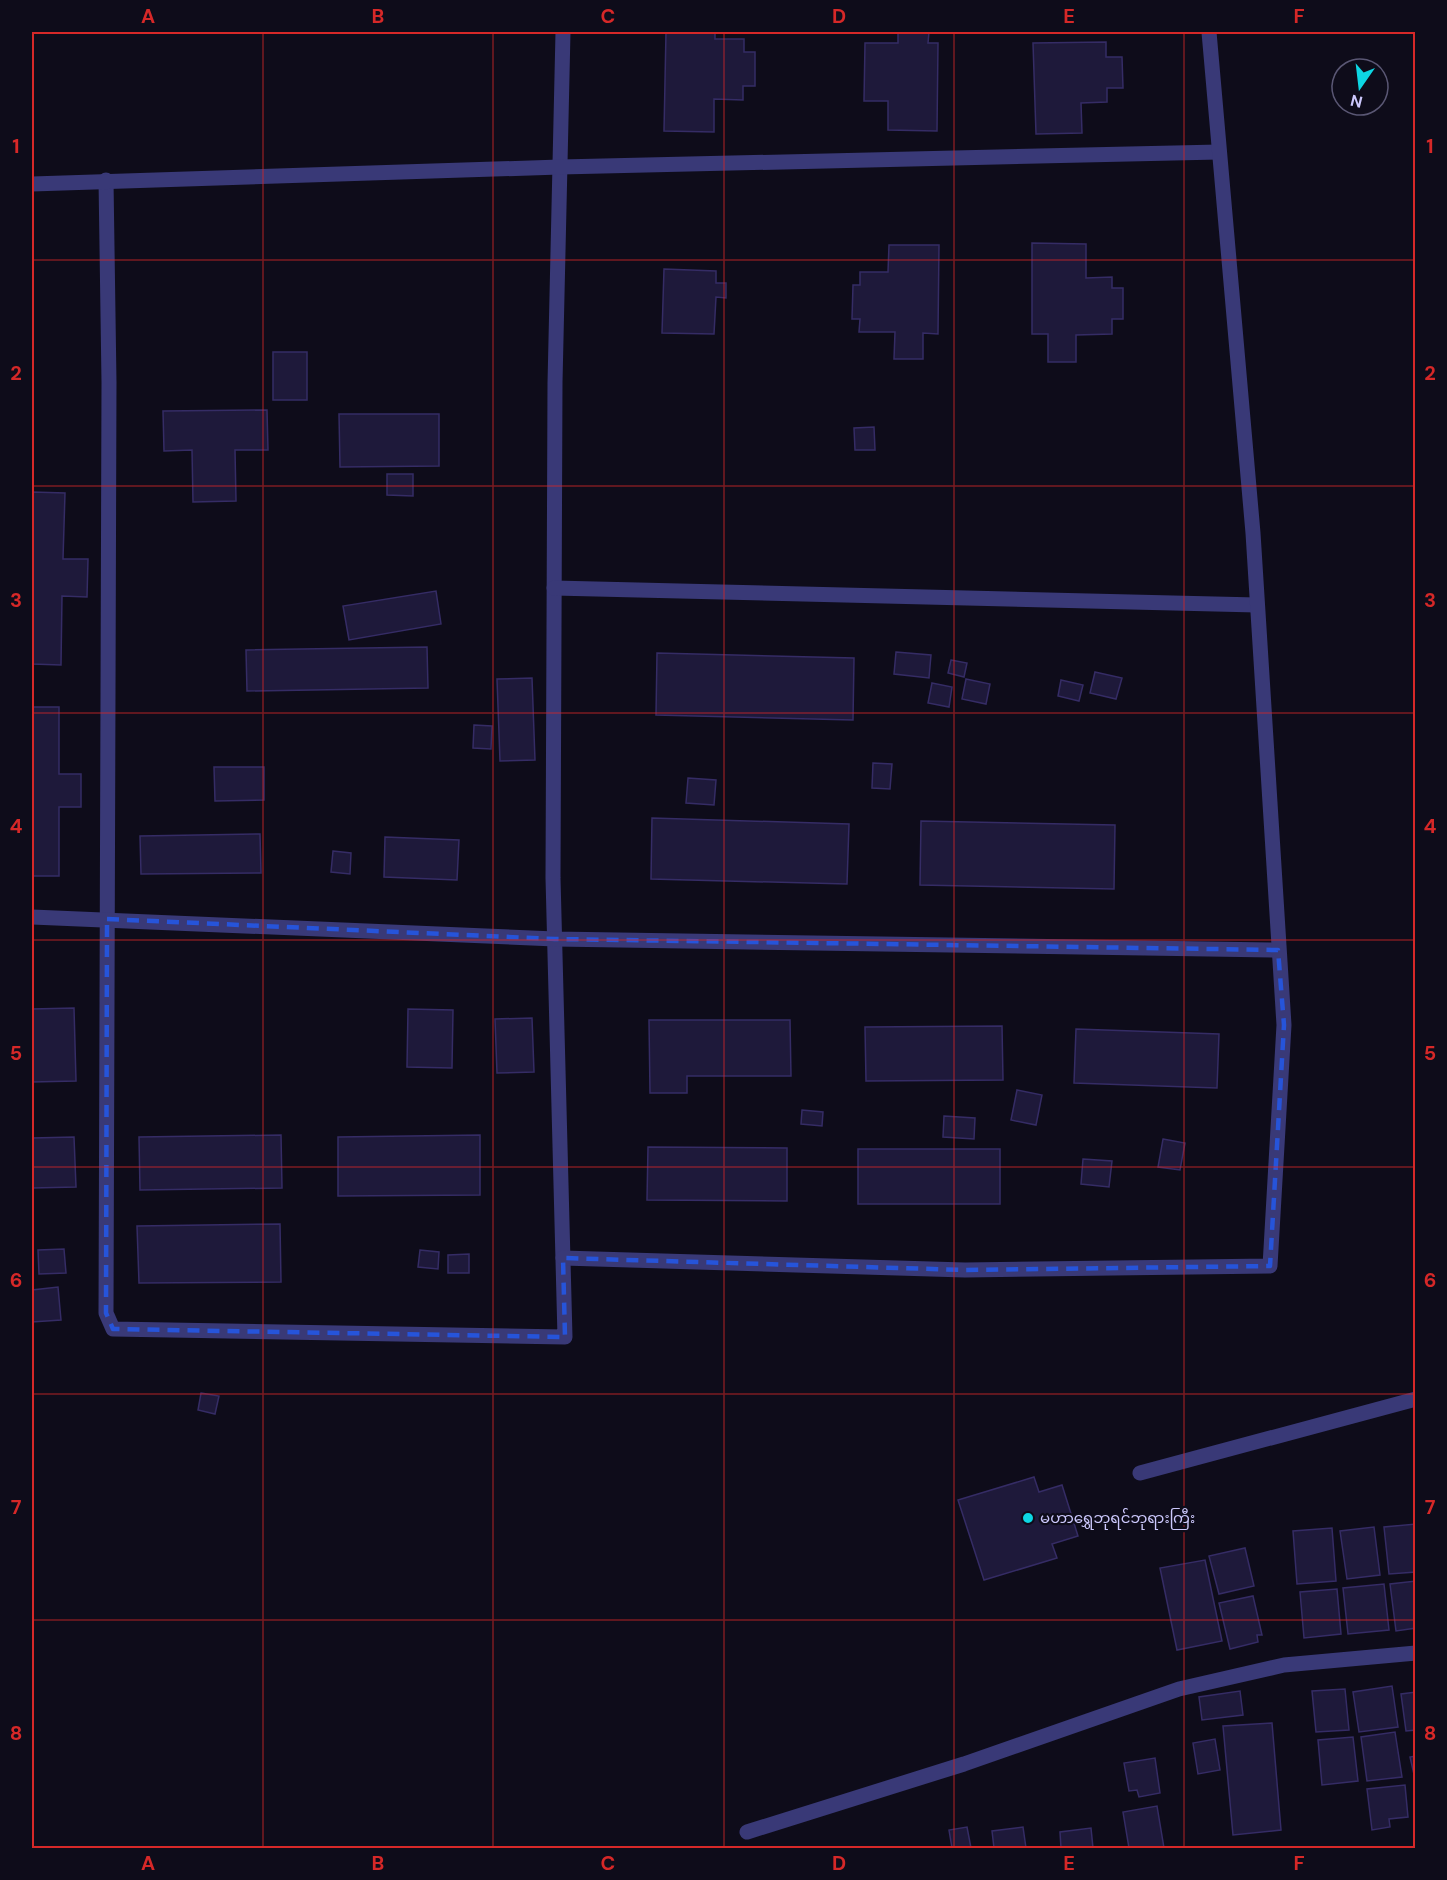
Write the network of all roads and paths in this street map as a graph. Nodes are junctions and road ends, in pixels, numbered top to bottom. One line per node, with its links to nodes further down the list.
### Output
1 (563, 32): 4 (street)
2 (1209, 32): 3 (street)
3 (1219, 152): 4 (street); 8 (street)
4 (560, 167): 5 (street); 7 (street)
5 (106, 180): 6 (street); 10 (street)
6 (32, 184)
7 (554, 588): 8 (street); 11 (street)
8 (1257, 605): 12 (street)
9 (32, 917): 10 (street)
10 (107, 919): 11 (street); 13 (street)
11 (555, 939): 12 (street); 13 (street)
12 (1278, 950): 13 (street)
13 (562, 1258)
14 (1416, 1399): 15 (street)
15 (1140, 1473)
16 (1416, 1653): 17 (street)
17 (747, 1833)

